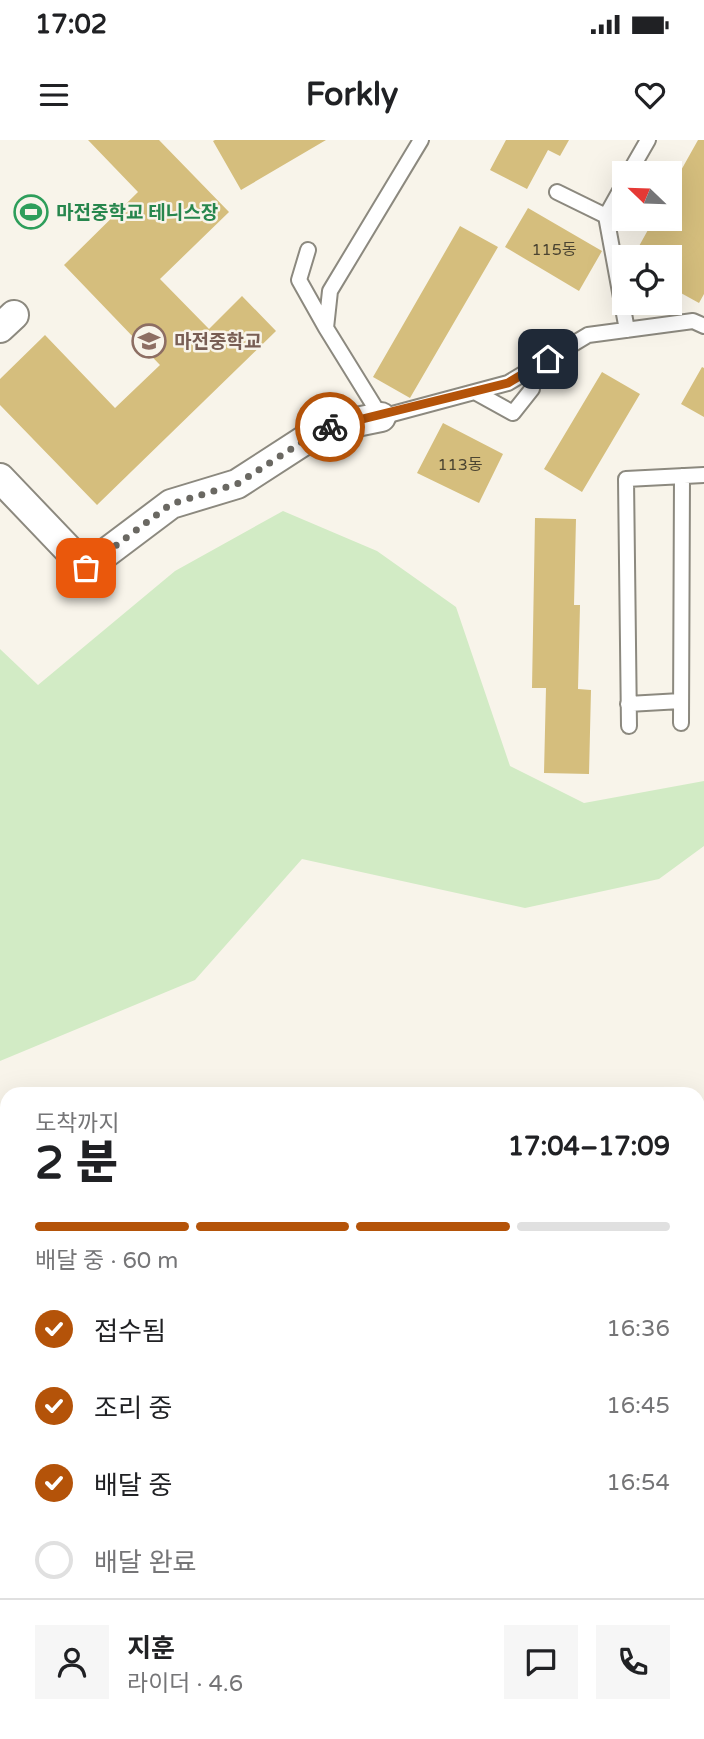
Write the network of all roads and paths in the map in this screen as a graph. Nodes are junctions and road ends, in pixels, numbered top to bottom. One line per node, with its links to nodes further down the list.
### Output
1 (421, 140): 9 (lane)
2 (648, 140): 3 (lane)
3 (636, 161)
4 (557, 192): 6 (lane)
5 (612, 205): 6 (lane)
6 (606, 216): 10 (lane)
7 (308, 250): 9 (lane)
8 (704, 326): 10 (lane)
9 (326, 328): 13 (lane)
10 (627, 330): 12 (lane)
11 (532, 389): 12 (lane)
12 (475, 392): 13 (lane)
13 (381, 416): 16 (street)
14 (704, 475): 15 (lane)
15 (682, 476): 17 (lane); 18 (lane)
16 (0, 478)
17 (681, 701): 18 (lane); 19 (lane)
18 (628, 704): 20 (lane)
19 (681, 723)
20 (629, 726)

